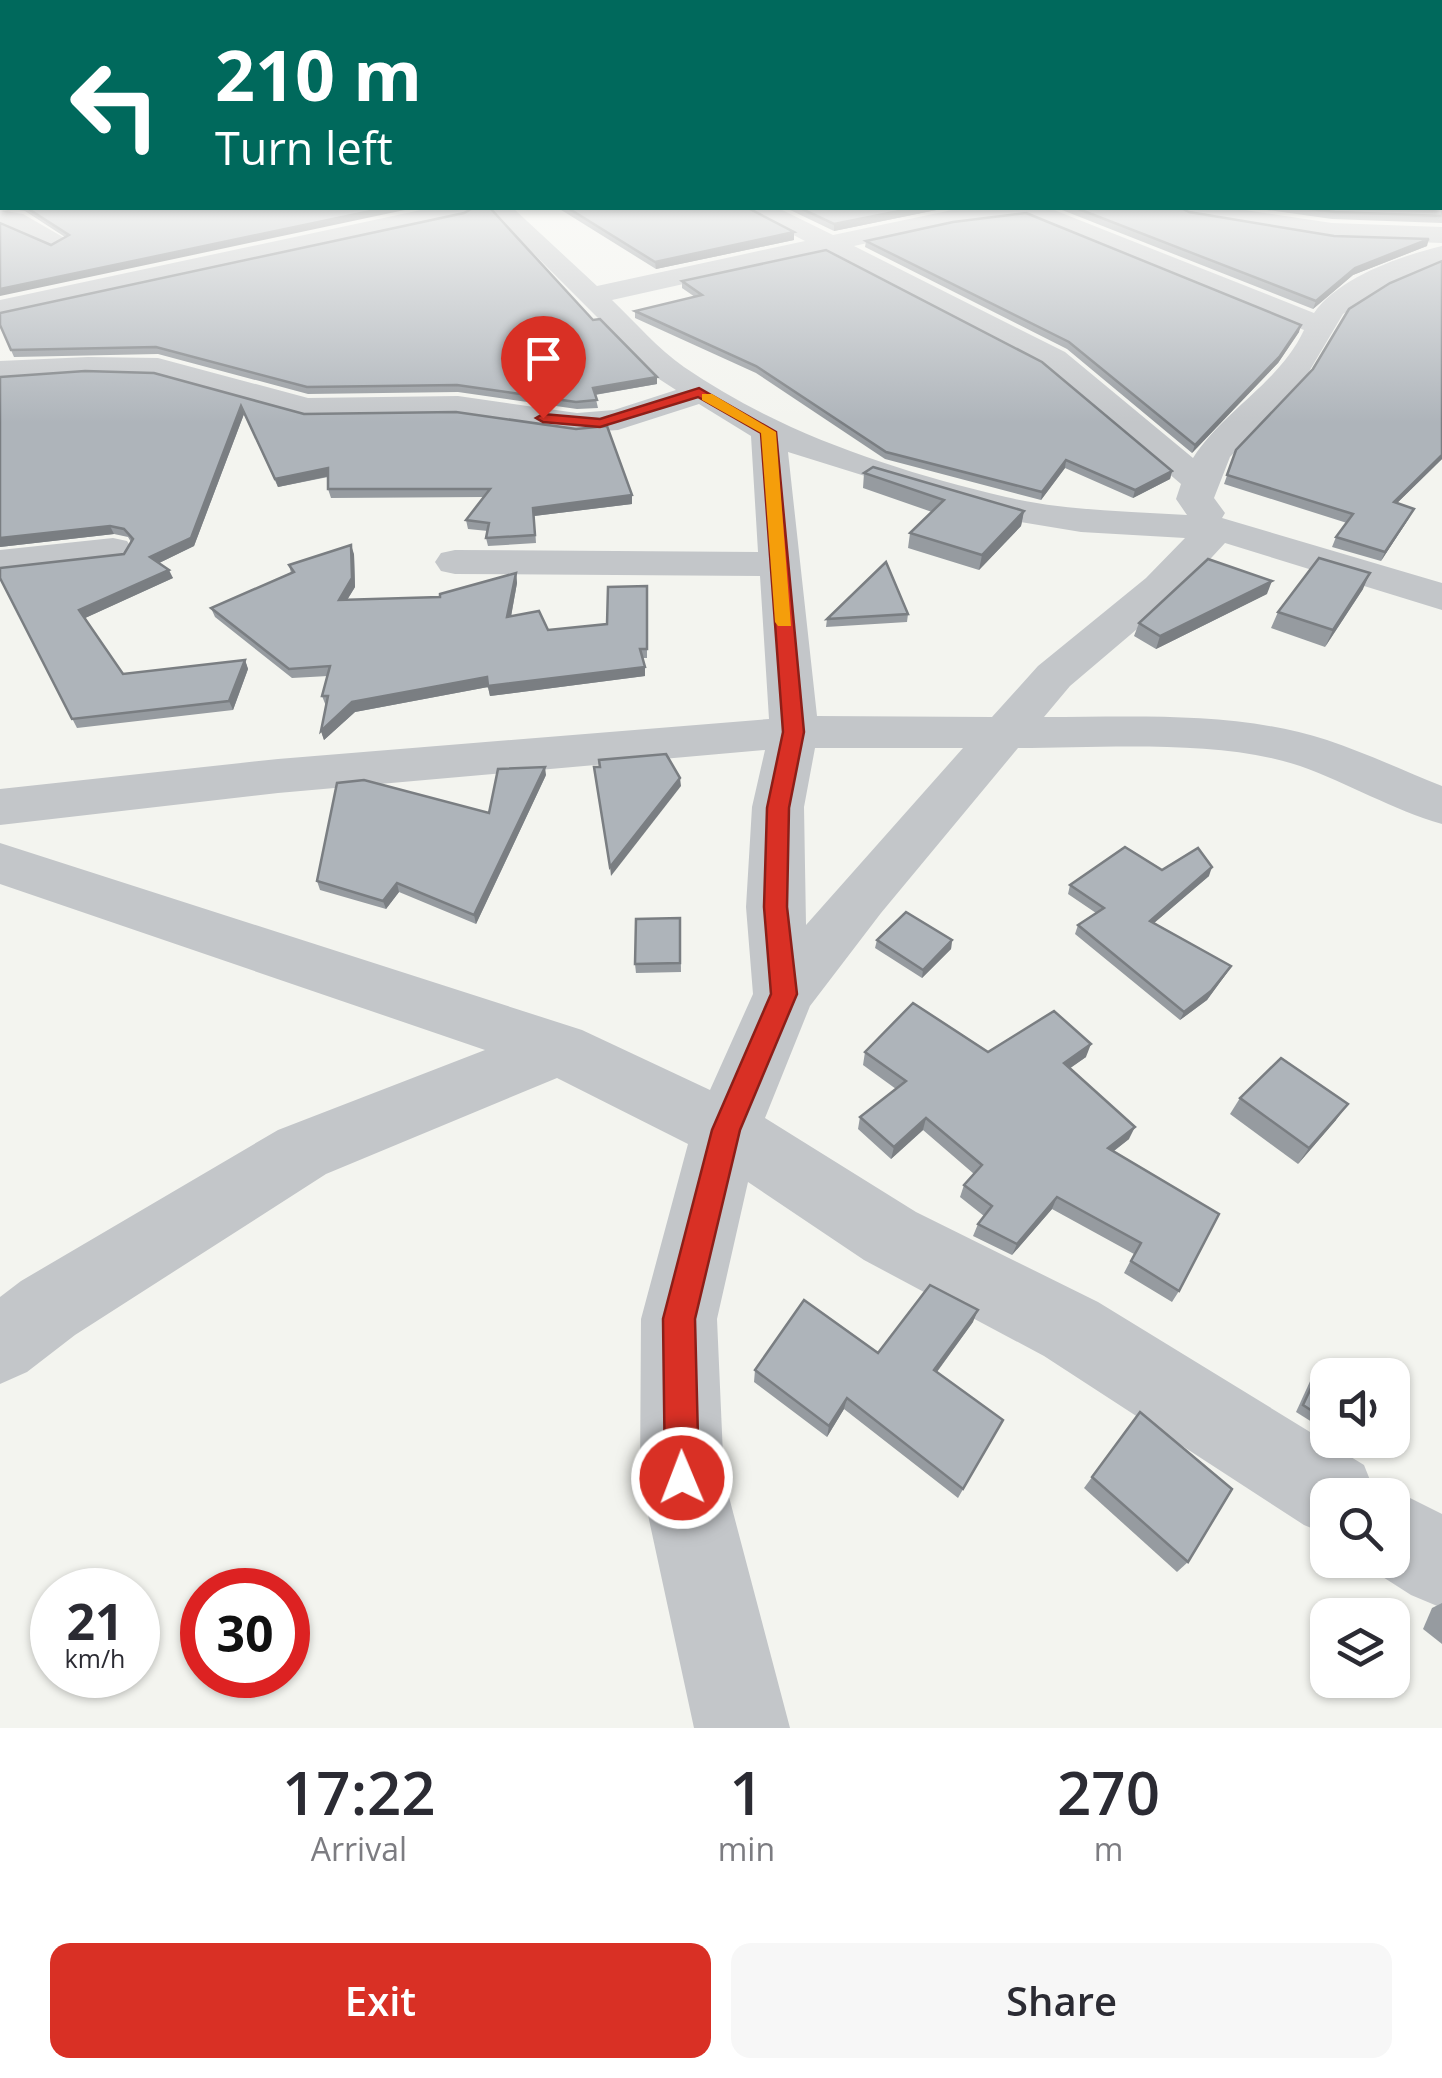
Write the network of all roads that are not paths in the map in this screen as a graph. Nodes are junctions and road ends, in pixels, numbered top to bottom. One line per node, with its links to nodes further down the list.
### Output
1 (205, 262): 8 (street)
2 (558, 262): 7 (street)
3 (748, 262): 7 (street)
4 (864, 262): 13 (street)
5 (1154, 262): 9 (street)
6 (1423, 262): 9 (street)
7 (594, 295): 11 (street)
8 (0, 309)
9 (1320, 326): 13 (street)
10 (0, 370): 11 (street)
11 (699, 392): 12 (street)
12 (768, 432): 14 (street); 18 (street)
13 (1198, 480): 14 (street)
14 (1217, 528): 19 (street); 21 (street)
15 (113, 550): 16 (street)
16 (0, 562)
17 (455, 562): 18 (street)
18 (778, 564): 20 (street)
19 (1442, 597)
20 (794, 732): 21 (street); 23 (street); 25 (street)
21 (1004, 732): 22 (street); 25 (street)
22 (1442, 806)
23 (0, 807)
24 (0, 863): 26 (street)
25 (784, 994): 27 (street)
26 (560, 1048): 27 (street); 28 (street)
27 (726, 1130): 29 (street); 32 (street)
28 (0, 1345)
29 (1310, 1480)
30 (1410, 1544): 31 (street)
31 (1442, 1564)
32 (742, 1728)

